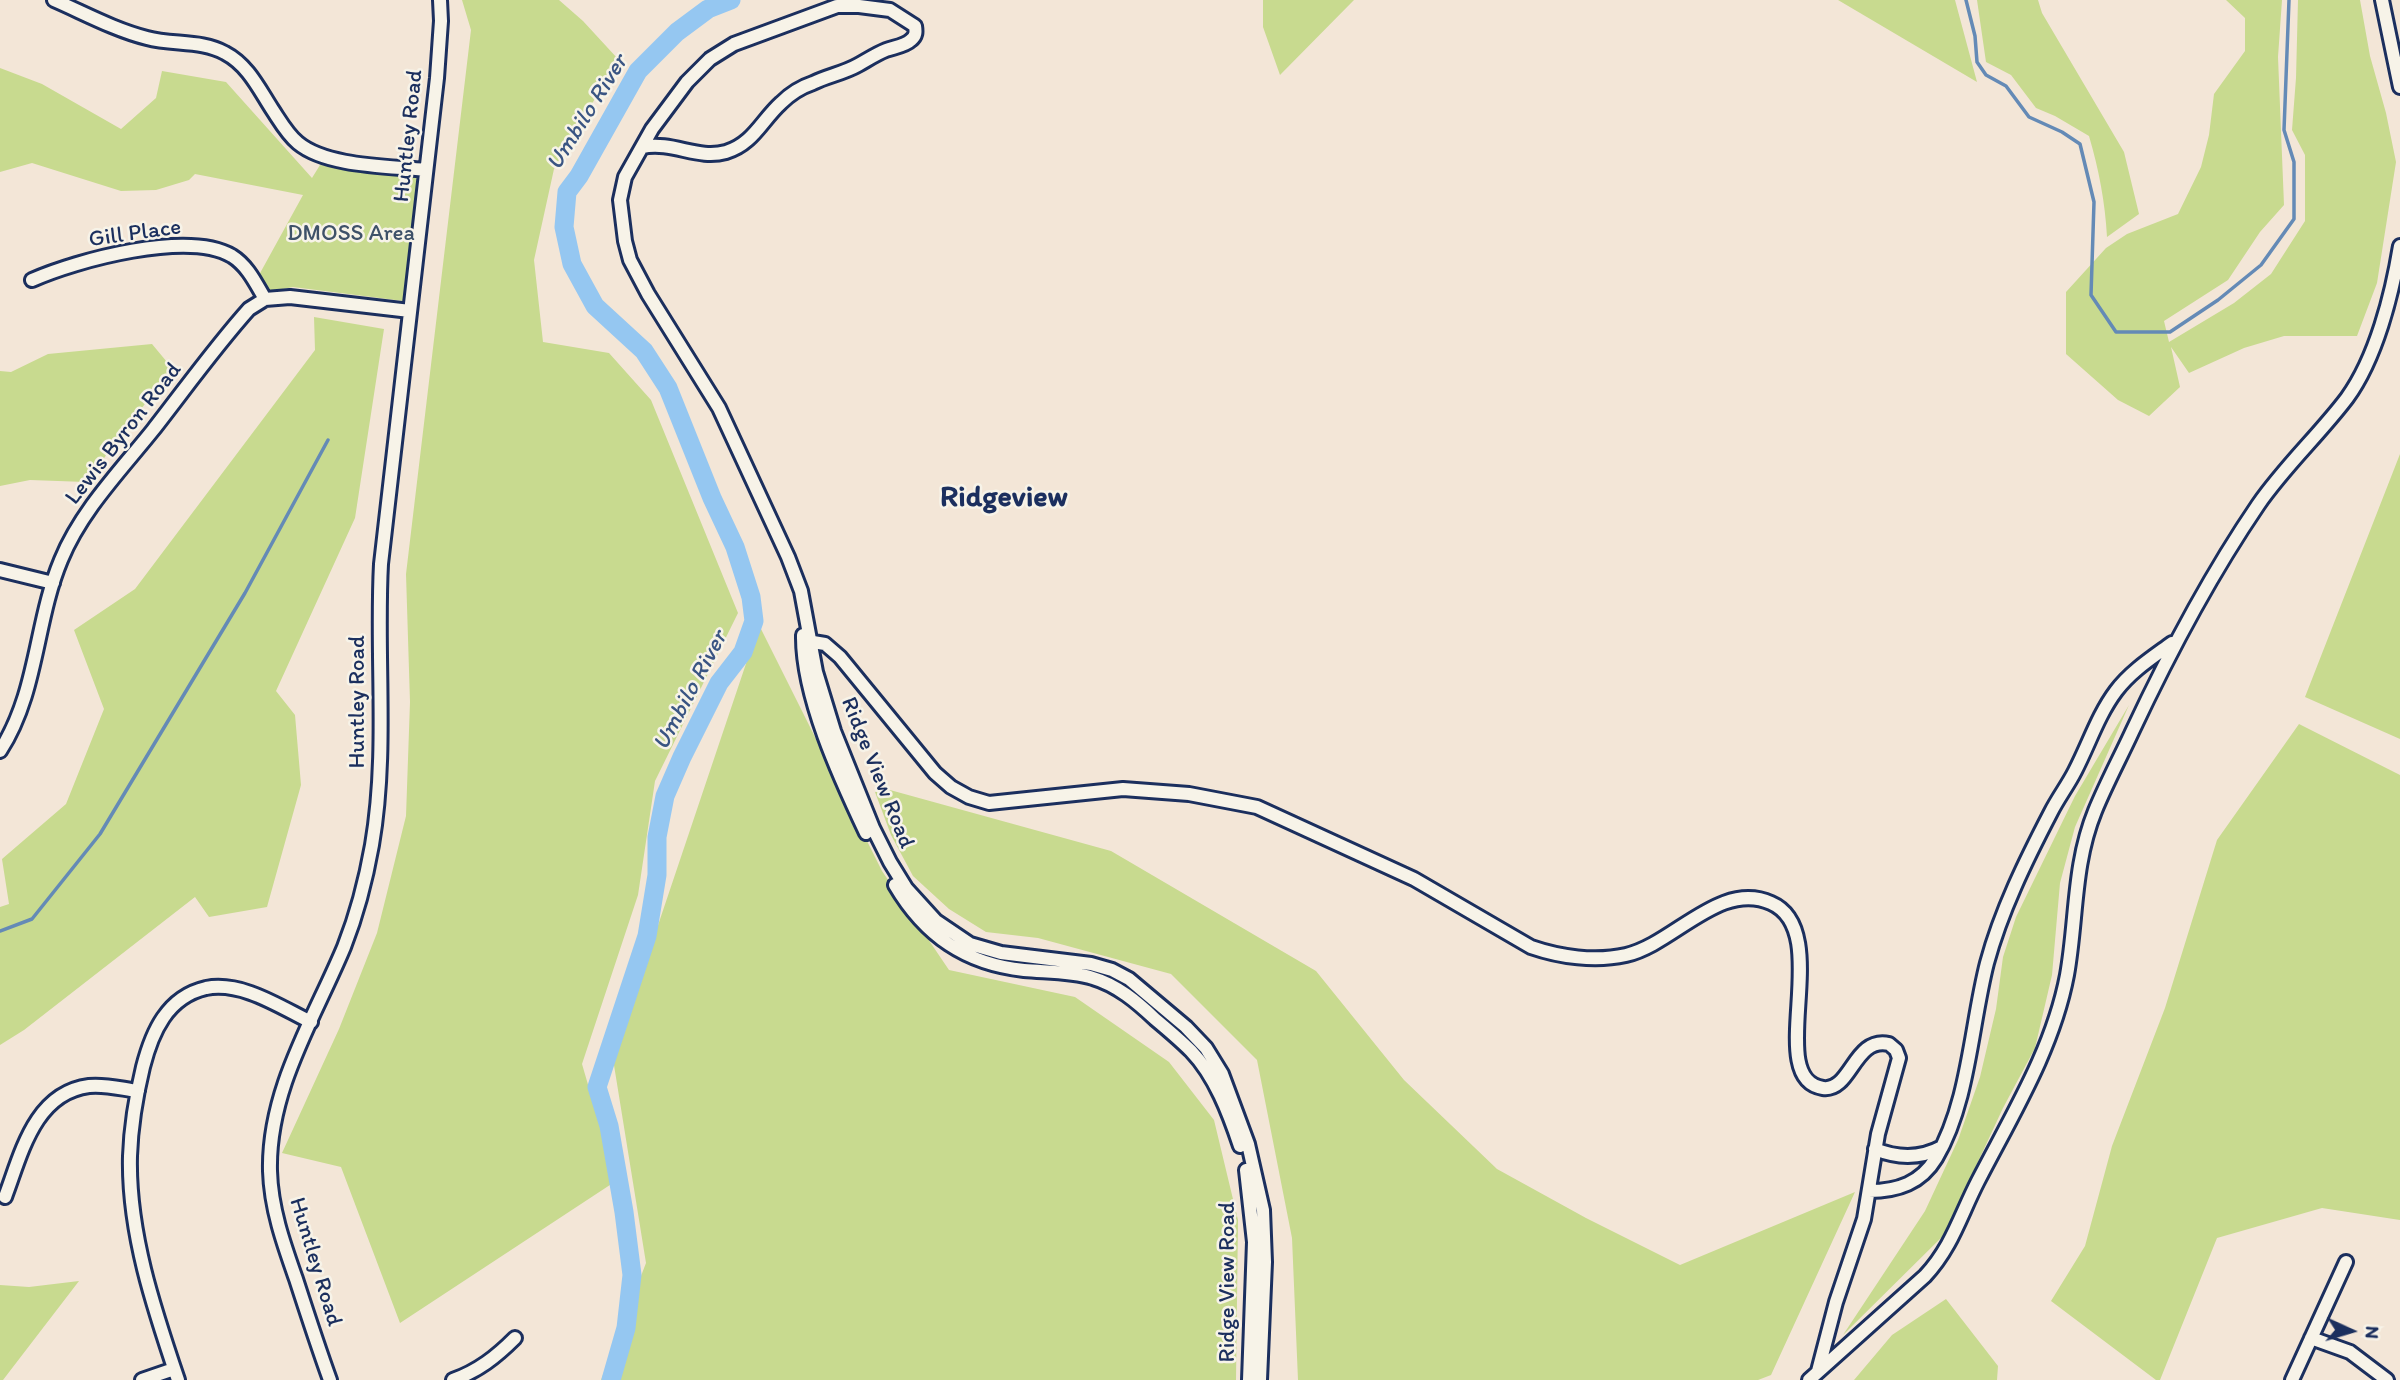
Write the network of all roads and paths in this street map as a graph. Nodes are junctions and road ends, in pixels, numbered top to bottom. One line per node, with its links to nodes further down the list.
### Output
1 (54, 0): 6 (street)
2 (440, 0): 6 (street, Huntley Road)
3 (2382, 0): 4 (street)
4 (2400, 87)
5 (642, 147): 5 (street, Ridge View Road); 13 (street, Ridge View Road)
6 (426, 170): 10 (street, Huntley Road)
7 (2400, 246): 14 (street)
8 (32, 279): 9 (street, Gill Place)
9 (265, 299): 10 (street); 12 (street, Lewis Byron Road)
10 (410, 311): 16 (street, Huntley Road)
11 (0, 570): 12 (street)
12 (53, 583): 15 (street, Lewis Byron Road)
13 (807, 640): 19 (street); 23 (street, Ridge View Road)
14 (2175, 640): 18 (street); 27 (street)
15 (0, 751)
16 (311, 1022): 17 (street); 29 (street, Huntley Road)
17 (138, 1091): 21 (street); 26 (street)
18 (1942, 1147): 19 (street); 20 (street)
19 (1875, 1149): 20 (street)
20 (1870, 1191): 27 (street)
21 (5, 1198)
22 (2346, 1262): 25 (street)
23 (1257, 1323): 31 (street, Ridge View Road); 32 (street, Ridge View Road)
24 (515, 1338): 30 (street)
25 (2311, 1338): 33 (street); 34 (street)
26 (176, 1375): 28 (street)
27 (1813, 1375)
28 (142, 1380)
29 (330, 1380)
30 (453, 1380)
31 (1249, 1380)
32 (1261, 1380)
33 (2292, 1380)
34 (2387, 1380)

